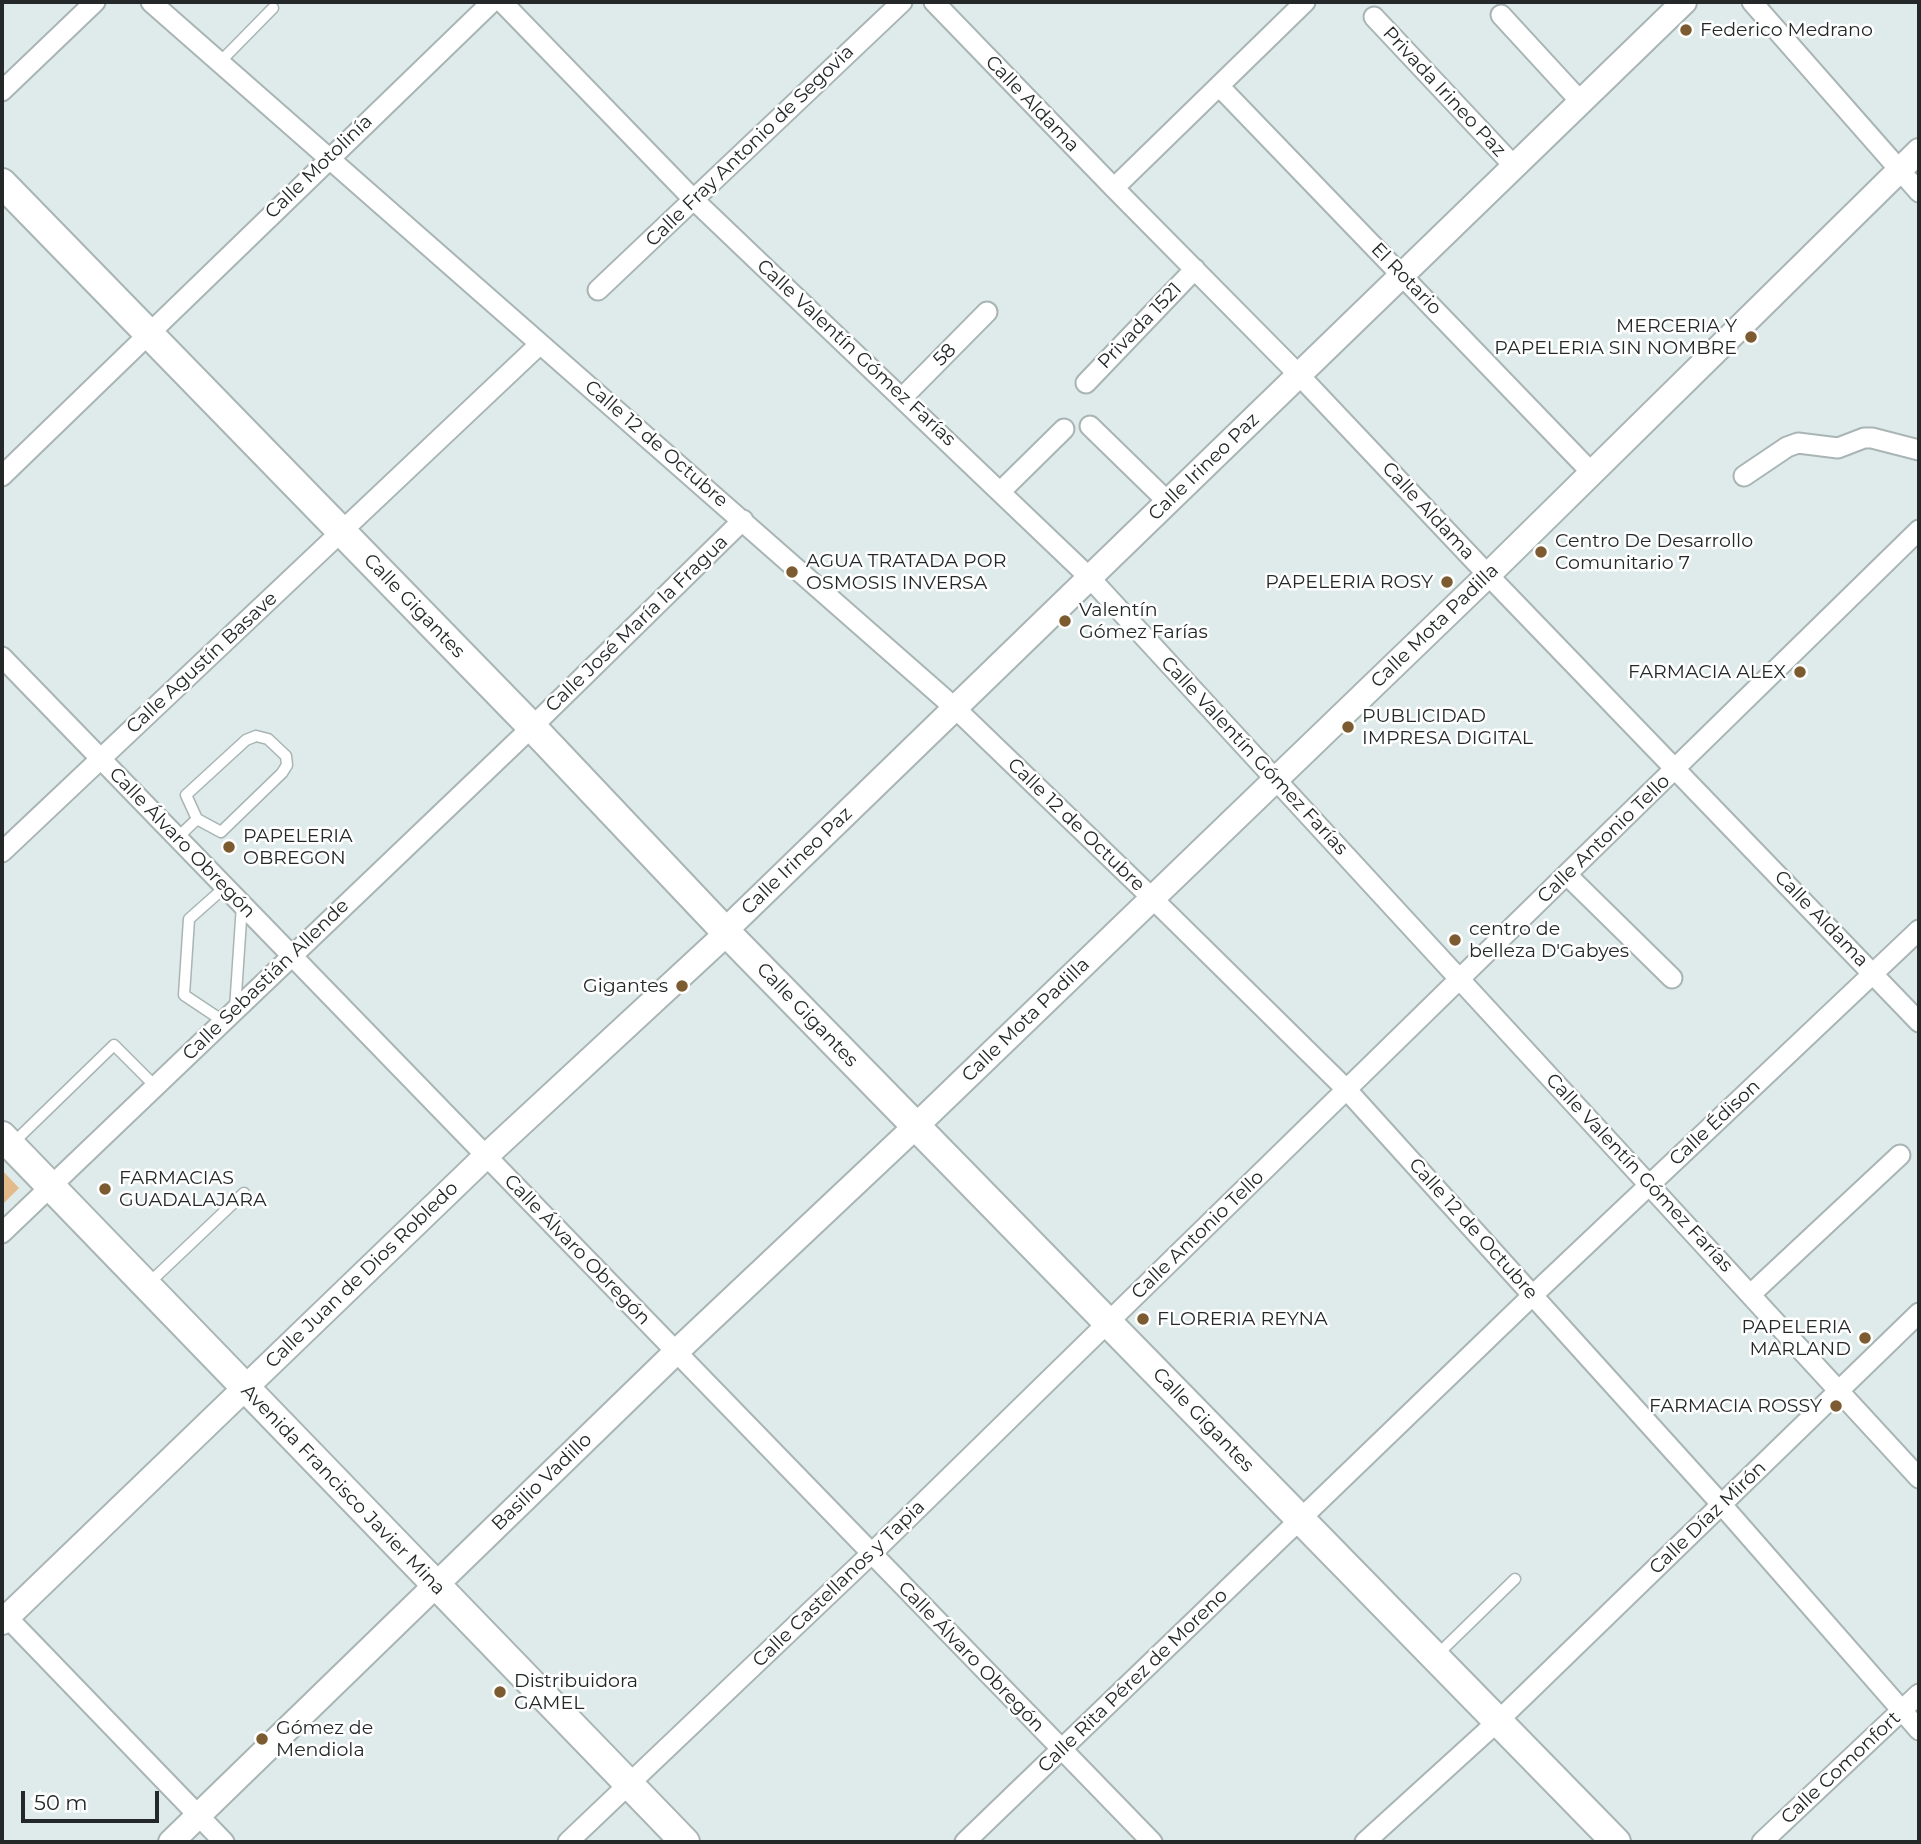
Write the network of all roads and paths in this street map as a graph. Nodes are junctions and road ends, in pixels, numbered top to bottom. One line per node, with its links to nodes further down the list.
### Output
1 (95, 2): 15 (street)
2 (152, 2): 13 (street, Calle 12 de Octubre)
3 (492, 2): 18 (street, Calle Motolinía)
4 (502, 2): 24 (street, Calle Valentín Gómez Farías)
5 (902, 2): 24 (street, Calle Fray Antonio de Segovia)
6 (933, 2): 22 (street, Calle Aldama)
7 (1305, 2): 14 (street)
8 (1684, 2): 16 (street, Calle Irineo Paz)
9 (1752, 2): 20 (street)
10 (273, 8): 13 (lane)
11 (1501, 15): 16 (street)
12 (1374, 17): 19 (street, Privada Irineo Paz)
13 (220, 62): 18 (street, Calle 12 de Octubre)
14 (1219, 86): 22 (street); 26 (street, El Rotario)
15 (2, 91)
16 (1581, 102): 19 (street, Calle Irineo Paz)
17 (1919, 151): 20 (street, Calle Mota Padilla)
18 (329, 158): 29 (street, Calle Motolinía); 30 (street, Calle 12 de Octubre)
19 (1514, 166): 26 (street, Calle Irineo Paz)
20 (1900, 170): 23 (street); 37 (street, Calle Mota Padilla)
21 (2, 183): 29 (main road, Calle Gigantes)
22 (1114, 188): 25 (street, Calle Aldama)
23 (1919, 192)
24 (694, 200): 27 (street, Calle Fray Antonio de Segovia); 33 (street, Calle Valentín Gómez Farías)
25 (1195, 270): 31 (street, Calle Aldama); 32 (street, Privada 1521)
26 (1402, 275): 31 (street, Calle Irineo Paz); 37 (street, El Rotario)
27 (598, 289)
28 (987, 312): 33 (street, 58)
29 (147, 333): 38 (street, Calle Motolinía); 44 (main road, Calle Gigantes)
30 (540, 344): 42 (street, Calle 12 de Octubre); 44 (street)
31 (1300, 375): 41 (street, Calle Irineo Paz); 45 (street, Calle Aldama)
32 (1086, 383)
33 (903, 397): 40 (street, Calle Valentín Gómez Farías)
34 (1090, 426): 41 (street)
35 (1064, 429): 40 (street)
36 (1919, 450): 39 (street)
37 (1592, 473): 45 (street, Calle Mota Padilla)
38 (2, 476)
39 (1744, 476)
40 (1001, 491): 46 (street, Calle Valentín Gómez Farías)
41 (1168, 502): 46 (street, Calle Irineo Paz)
42 (743, 520): 48 (street, Calle 12 de Octubre); 49 (street, Calle José María la Fragua)
43 (1919, 530): 51 (street, Calle Antonio Tello)
44 (343, 533): 49 (main road, Calle Gigantes); 50 (street, Calle Agustín Basave)
45 (1488, 575): 51 (street, Calle Aldama); 52 (street, Calle Mota Padilla)
46 (1090, 578): 48 (street, Calle Irineo Paz); 52 (street, Calle Valentín Gómez Farías)
47 (2, 657): 50 (street, Calle Álvaro Obregón)
48 (955, 708): 58 (street, Calle 12 de Octubre); 61 (street, Calle Irineo Paz)
49 (532, 727): 61 (main road, Calle Gigantes); 62 (street, Calle Sebastián Allende)
50 (100, 758): 54 (street, Calle Álvaro Obregón); 55 (street, Calle Agustín Basave)
51 (1676, 769): 56 (street, Calle Antonio Tello); 63 (street, Calle Aldama)
52 (1276, 780): 58 (street, Calle Mota Padilla); 65 (street, Calle Valentín Gómez Farías)
53 (197, 819): 53 (lane); 54 (lane)
54 (177, 838): 57 (street, Calle Álvaro Obregón)
55 (2, 852)
56 (1567, 875): 64 (street); 65 (street, Calle Antonio Tello)
57 (225, 887): 59 (street, Calle Álvaro Obregón); 66 (lane)
58 (1153, 898): 69 (street, Calle 12 de Octubre); 70 (street, Calle Mota Padilla)
59 (242, 905): 62 (street, Calle Álvaro Obregón); 66 (lane)
60 (1919, 930): 63 (street, Calle Édison)
61 (727, 933): 70 (main road, Calle Gigantes); 73 (street, Calle Juan de Dios Robledo)
62 (291, 956): 66 (street, Calle Sebastián Allende); 73 (street, Calle Álvaro Obregón)
63 (1874, 975): 67 (street, Calle Aldama); 74 (street, Calle Édison)
64 (1672, 978)
65 (1460, 980): 69 (street, Calle Antonio Tello); 74 (street, Calle Valentín Gómez Farías)
66 (229, 1015): 68 (street, Calle Sebastián Allende)
67 (1919, 1022)
68 (155, 1086): 71 (lane); 75 (street, Calle Sebastián Allende)
69 (1347, 1090): 80 (street, Calle 12 de Octubre); 82 (street, Calle Antonio Tello)
70 (916, 1126): 82 (main road, Calle Gigantes); 83 (street, Basilio Vadillo)
71 (6, 1141): 75 (main road, Avenida Francisco Javier Mina)
72 (1900, 1155): 79 (street)
73 (486, 1156): 83 (street, Calle Álvaro Obregón); 84 (street, Calle Juan de Dios Robledo)
74 (1650, 1184): 79 (street, Calle Valentín Gómez Farías); 80 (street, Calle Édison)
75 (50, 1186): 77 (street, Calle Sebastián Allende); 78 (main road, Avenida Francisco Javier Mina)
76 (244, 1193): 78 (lane)
77 (2, 1233)
78 (146, 1286): 84 (main road, Avenida Francisco Javier Mina)
79 (1751, 1294): 85 (street, Calle Valentín Gómez Farías)
80 (1533, 1295): 87 (street, Calle 12 de Octubre); 88 (street, Calle Édison)
81 (1919, 1313): 85 (street, Calle Díaz Mirón)
82 (1108, 1323): 88 (main road, Calle Gigantes); 89 (street, Calle Castellanos y Tapia)
83 (676, 1352): 89 (street, Calle Álvaro Obregón); 91 (street, Basilio Vadillo)
84 (244, 1387): 91 (main road, Avenida Francisco Javier Mina); 92 (street, Calle Juan de Dios Robledo)
85 (1840, 1390): 86 (street, Calle Valentín Gómez Farías); 87 (street, Calle Díaz Mirón)
86 (1919, 1478)
87 (1721, 1505): 95 (street, Calle 12 de Octubre); 96 (street, Calle Díaz Mirón)
88 (1300, 1520): 93 (main road, Calle Gigantes); 98 (street, Calle Rita Pérez de Moreno)
89 (871, 1554): 98 (street, Calle Álvaro Obregón); 99 (street, Calle Castellanos y Tapia)
90 (1515, 1579): 93 (lane)
91 (436, 1585): 99 (main road, Avenida Francisco Javier Mina); 100 (street, Basilio Vadillo)
92 (3, 1617): 100 (street)
93 (1434, 1657): 96 (main road, Calle Gigantes)
94 (1919, 1694): 95 (street, Calle Comonfort)
95 (1903, 1710): 97 (street, Calle 12 de Octubre); 109 (street, Calle Comonfort)
96 (1497, 1721): 107 (street, Calle Díaz Mirón); 108 (main road, Calle Gigantes)
97 (1919, 1730)
98 (1062, 1750): 105 (street, Calle Rita Pérez de Moreno); 106 (street, Calle Álvaro Obregón)
99 (629, 1784): 103 (street, Calle Castellanos y Tapia); 104 (main road, Avenida Francisco Javier Mina)
100 (198, 1815): 101 (street, Basilio Vadillo); 102 (street)
101 (171, 1842)
102 (224, 1842)
103 (568, 1842)
104 (685, 1842)
105 (965, 1842)
106 (1152, 1842)
107 (1365, 1842)
108 (1616, 1842)
109 (1762, 1842)

